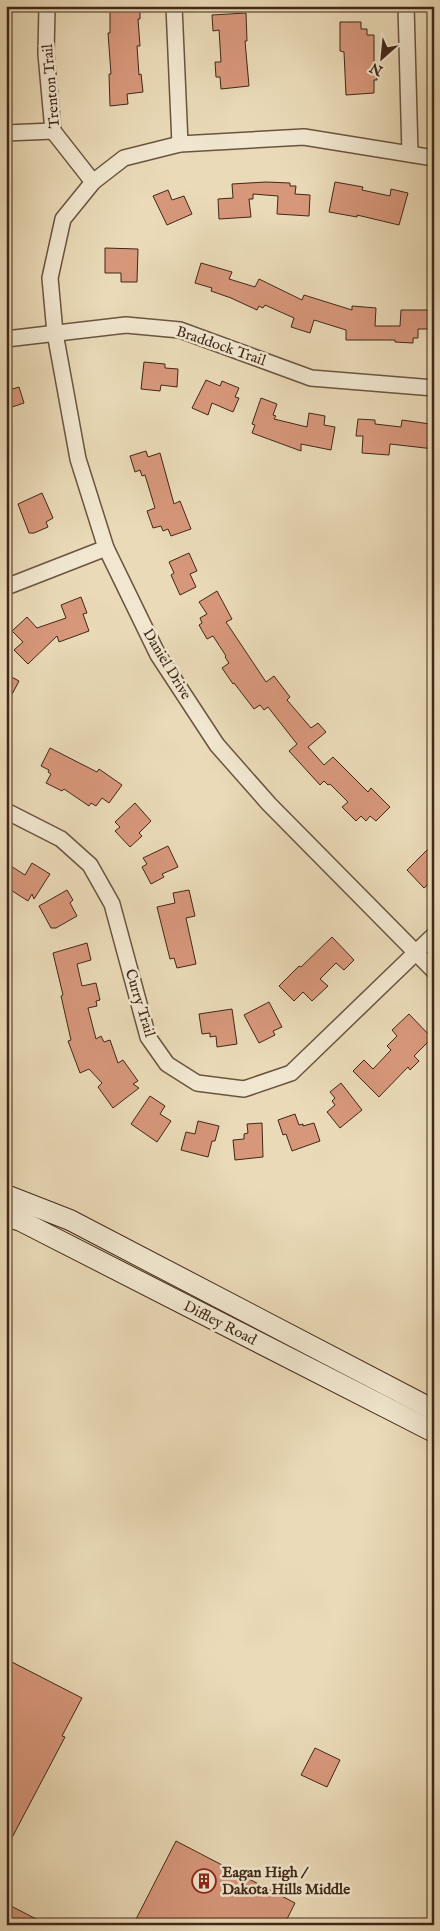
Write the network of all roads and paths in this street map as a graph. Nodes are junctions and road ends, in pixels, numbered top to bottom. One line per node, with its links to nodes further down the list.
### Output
1 (47, 6): 4 (street, Trenton Trail)
2 (174, 6): 6 (street)
3 (406, 6): 7 (street)
4 (53, 131): 5 (street); 9 (street, Trenton Trail)
5 (6, 133)
6 (180, 144): 7 (street, Daniel Drive); 9 (street, Daniel Drive)
7 (410, 154): 8 (street, Daniel Drive)
8 (434, 158)
9 (93, 182): 10 (street, Daniel Drive)
10 (55, 333): 11 (street, Braddock Trail); 12 (street, Braddock Trail); 13 (street, Daniel Drive)
11 (6, 339)
12 (434, 388)
13 (106, 548): 14 (street); 17 (street, Daniel Drive)
14 (6, 587)
15 (6, 811): 17 (street, Curry Trail)
16 (434, 935): 17 (street, Curry Trail)
17 (416, 953): 18 (street, Daniel Drive)
18 (434, 970)
19 (6, 1195): 21 (main road, Diffley Road)
20 (6, 1216): 22 (main road, Diffley Road)
21 (434, 1410)
22 (434, 1432)

